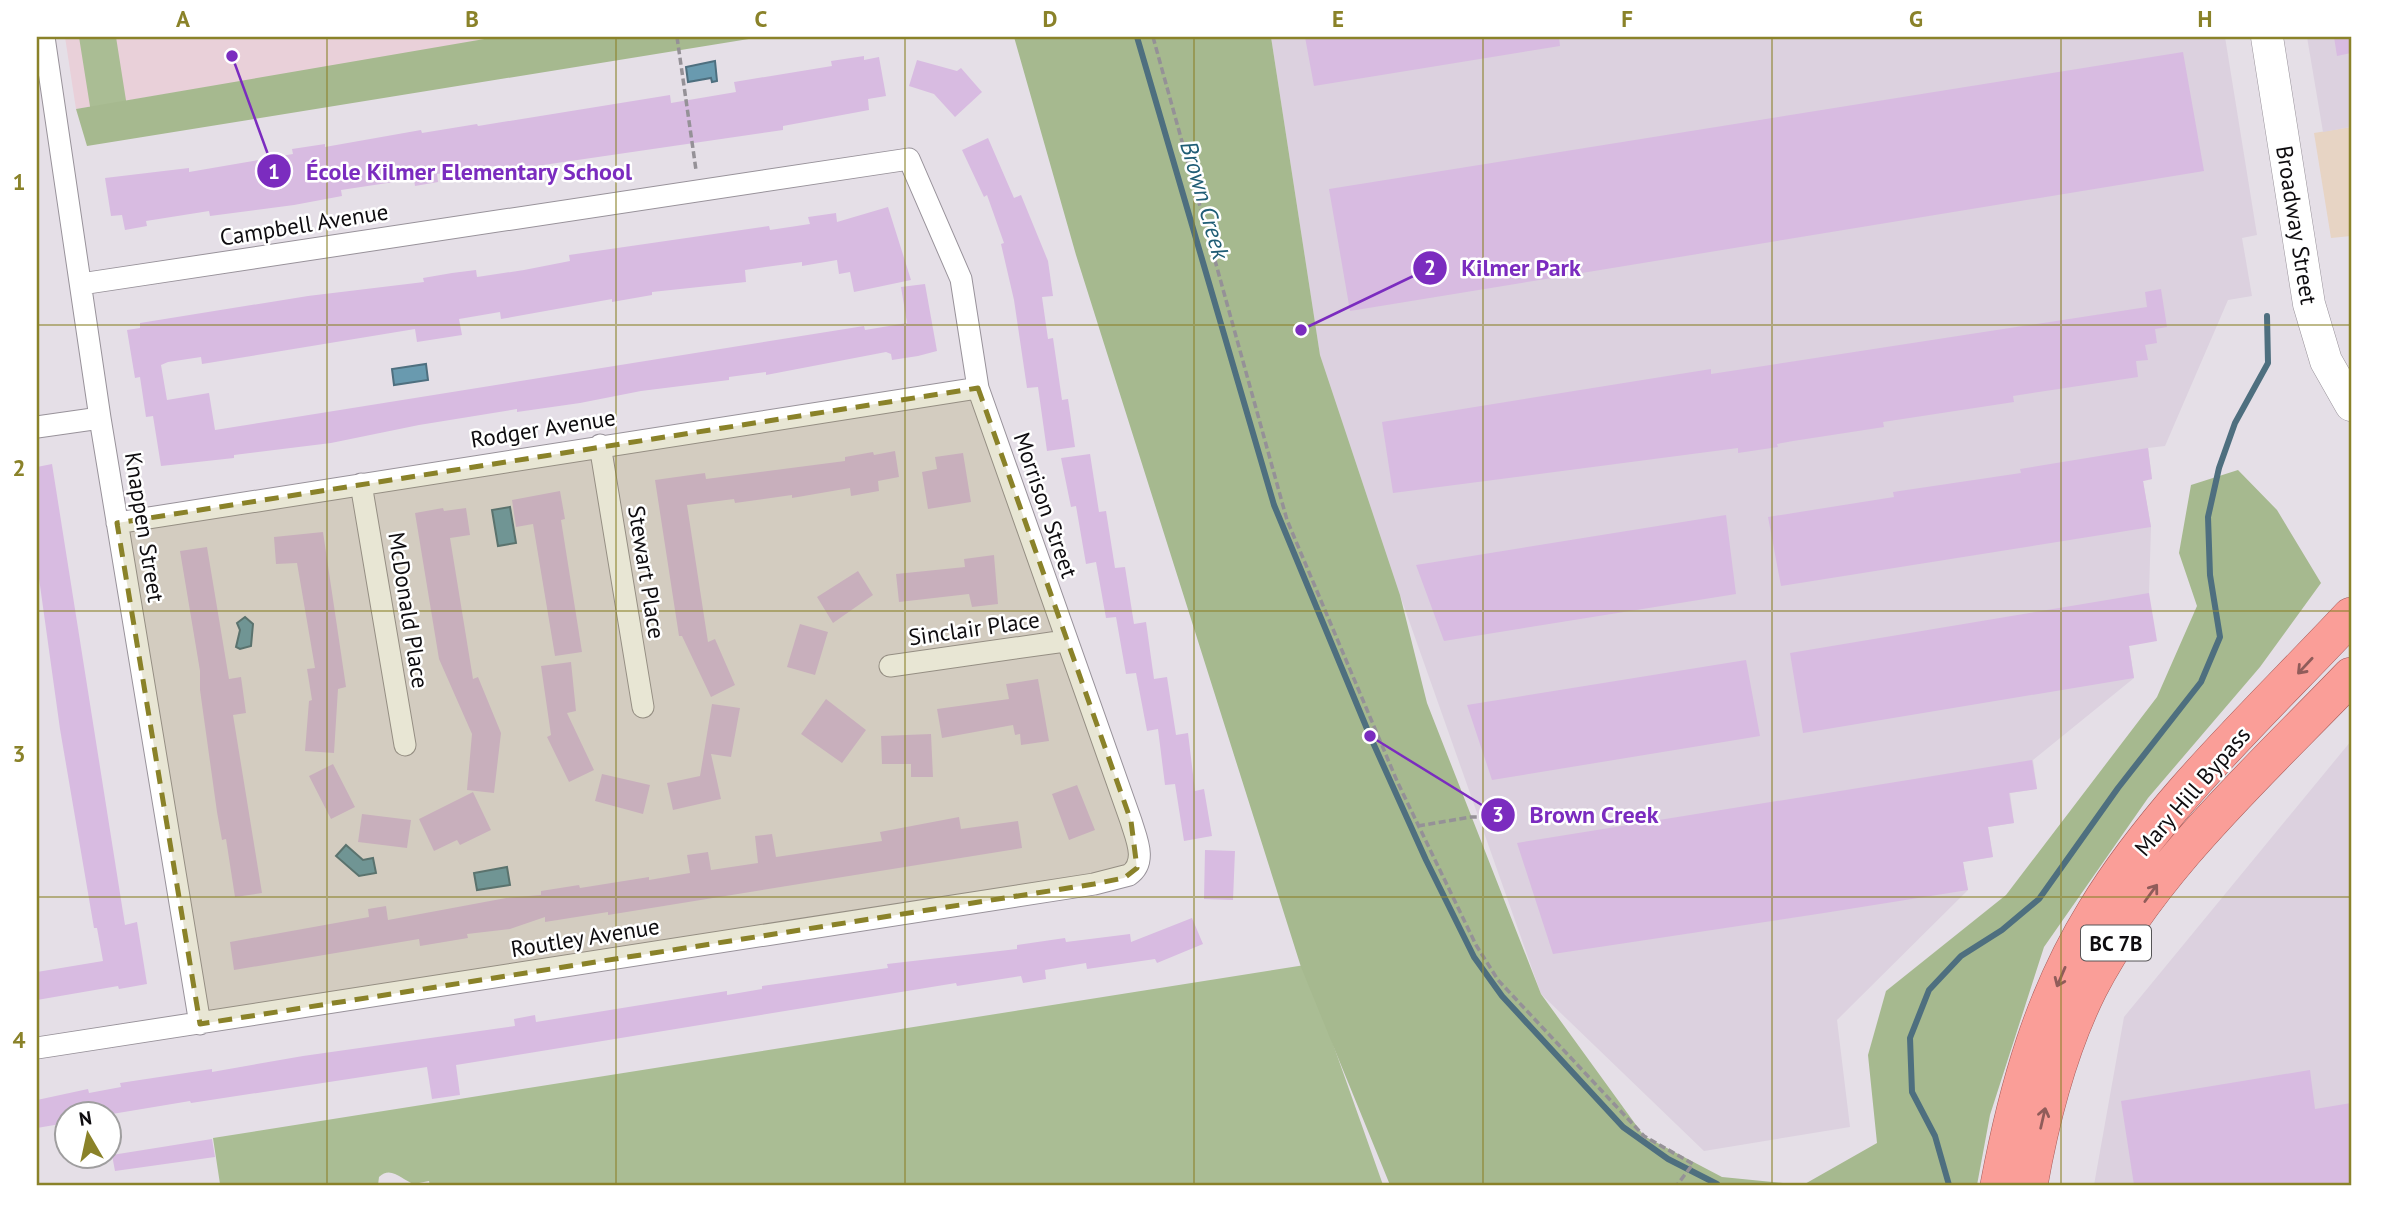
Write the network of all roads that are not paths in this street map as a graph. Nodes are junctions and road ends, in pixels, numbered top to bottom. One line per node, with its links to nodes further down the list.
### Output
1 (44, 37): 4 (street, Knappen Street)
2 (2267, 37): 6 (main road, Broadway Street)
3 (909, 159): 4 (street, Campbell Avenue); 5 (street, Morrison Street)
4 (82, 284): 7 (street, Knappen Street)
5 (978, 388): 9 (street, Rodger Avenue); 13 (street, Morrison Street)
6 (2351, 405)
7 (100, 418): 8 (street); 11 (street, Knappen Street)
8 (37, 428)
9 (600, 445): 10 (street, Rodger Avenue); 16 (street, Stewart Place)
10 (361, 484): 11 (street, Rodger Avenue); 17 (street, McDonald Place)
11 (117, 523): 19 (street, Knappen Street)
12 (2351, 616): 21 (highway, Mary Hill Bypass / BC 7B, one-way to 21)
13 (1065, 641): 14 (street, Sinclair Place); 18 (street, Morrison Street)
14 (890, 666)
15 (2351, 676): 22 (highway, Mary Hill Bypass / BC 7B, one-way to 15)
16 (643, 706)
17 (405, 745)
18 (1137, 868): 19 (street, Routley Avenue)
19 (200, 1024): 20 (street, Routley Avenue)
20 (37, 1048)
21 (1999, 1185)
22 (2029, 1185)

